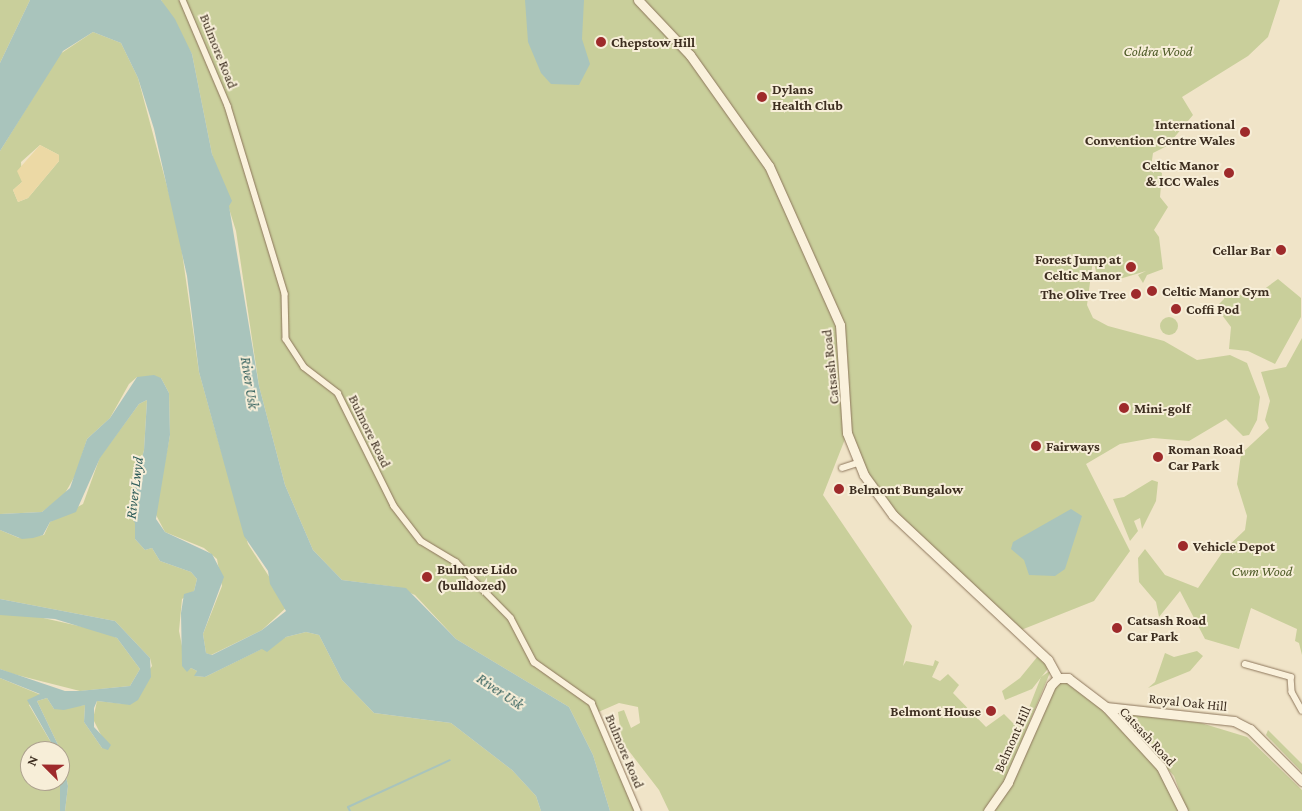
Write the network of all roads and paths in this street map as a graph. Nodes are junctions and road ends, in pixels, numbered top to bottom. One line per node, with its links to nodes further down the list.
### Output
1 (183, 0): 10 (street, Bulmore Road)
2 (638, 0): 3 (street, Catsash Road)
3 (858, 463): 4 (street); 6 (street, Catsash Road)
4 (842, 468)
5 (1245, 664): 8 (street)
6 (1058, 678): 7 (street); 11 (street, Belmont Hill)
7 (1106, 708): 9 (street, Royal Oak Hill); 12 (street, Catsash Road)
8 (1302, 710)
9 (1302, 781)
10 (638, 811)
11 (988, 811)
12 (1183, 811)

